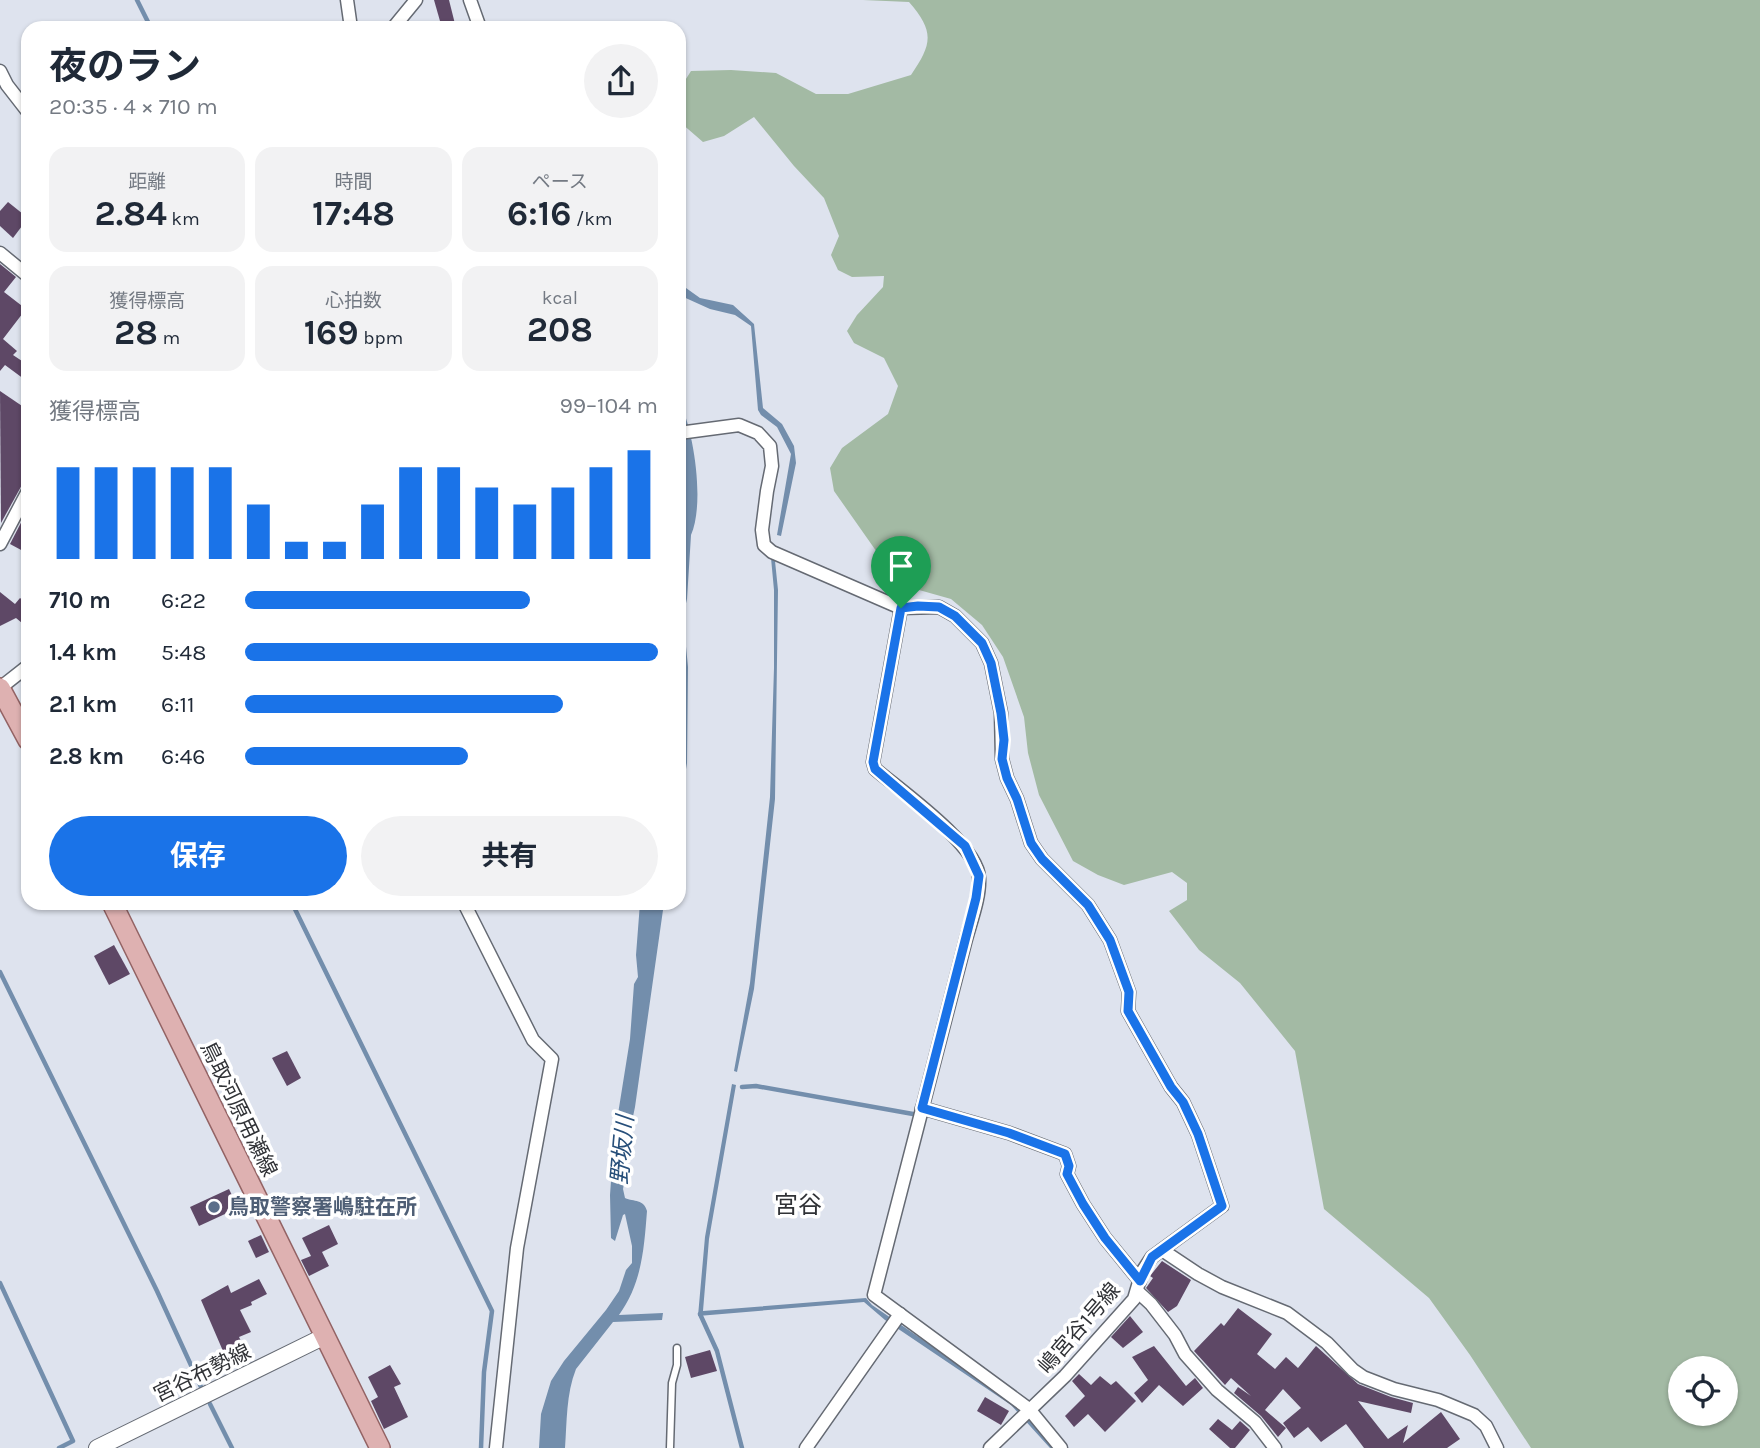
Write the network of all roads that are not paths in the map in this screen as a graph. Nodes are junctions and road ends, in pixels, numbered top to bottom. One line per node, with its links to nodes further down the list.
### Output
1 (346, 0): 4 (street)
2 (416, 0): 5 (street)
3 (470, 0): 6 (street)
4 (350, 21)
5 (399, 21)
6 (478, 21)
7 (0, 71): 8 (street)
8 (3, 88): 9 (street)
9 (21, 105)
10 (0, 253): 11 (street)
11 (21, 270)
12 (686, 432): 15 (street, 嶋宮谷1号線)
13 (21, 504): 14 (street)
14 (0, 544)
15 (901, 608): 21 (street); 22 (street, 嶋宮谷1号線)
16 (21, 672): 17 (street)
17 (0, 688): 18 (main road)
18 (21, 727)
19 (115, 910): 25 (main road, 鳥取河原用瀬線)
20 (468, 910): 31 (street)
21 (922, 1108): 23 (street); 24 (street)
22 (1162, 1250): 23 (street, 嶋宮谷1号線); 28 (street)
23 (1138, 1286): 27 (street, 嶋宮谷1号線); 36 (street)
24 (900, 1314): 27 (street); 33 (street)
25 (324, 1336): 29 (street, 宮谷布勢線); 30 (main road, 鳥取河原用瀬線)
26 (677, 1348): 32 (lane)
27 (1029, 1409): 34 (street, 嶋宮谷1号線); 35 (street)
28 (1495, 1447)
29 (97, 1448)
30 (380, 1448)
31 (496, 1448)
32 (670, 1448)
33 (806, 1448)
34 (990, 1448)
35 (1061, 1448)
36 (1275, 1448)

